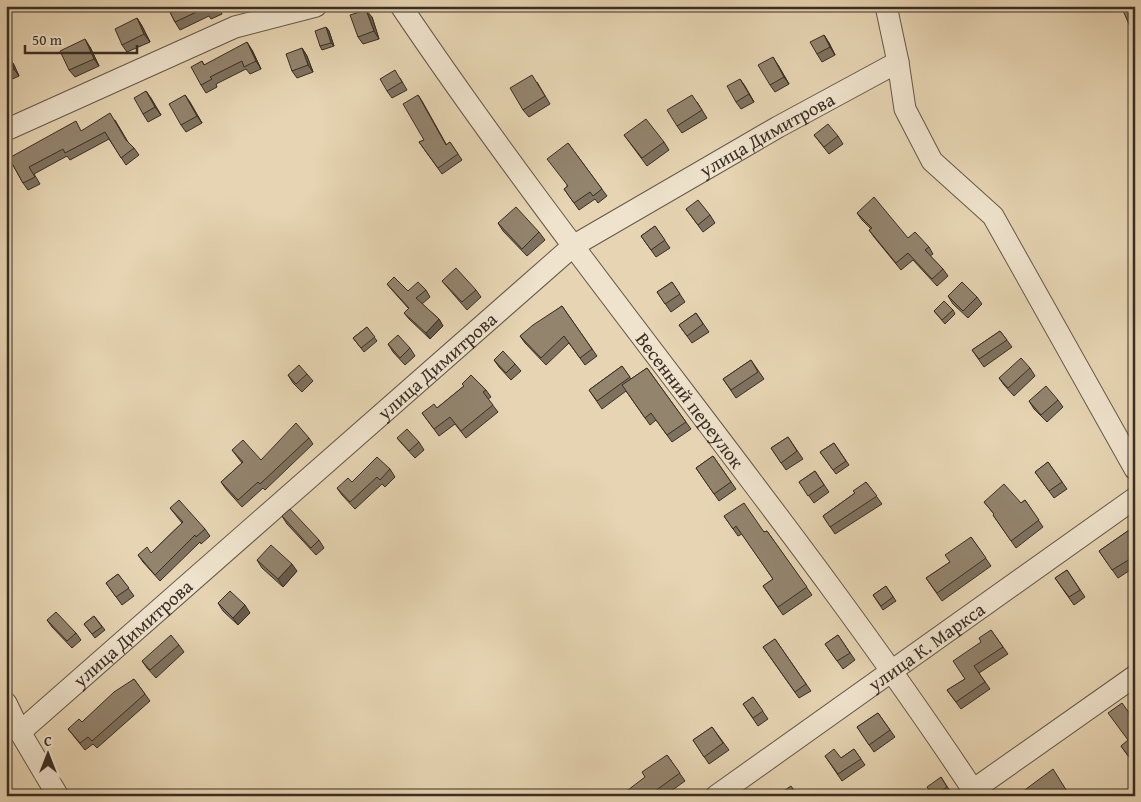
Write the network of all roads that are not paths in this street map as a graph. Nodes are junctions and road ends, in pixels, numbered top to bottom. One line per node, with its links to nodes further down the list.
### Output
1 (316, 6): 5 (street)
2 (401, 6): 6 (street, Весенний переулок)
3 (886, 6): 4 (street)
4 (898, 62): 6 (street, улица Димитрова); 7 (street)
5 (6, 130)
6 (573, 246): 9 (street, Весенний переулок); 12 (street, улица Димитрова)
7 (1135, 469)
8 (1135, 498): 9 (street, улица К. Маркса)
9 (893, 670): 13 (street, Весенний переулок); 15 (street, улица К. Маркса)
10 (1135, 676): 13 (street)
11 (6, 703): 12 (street)
12 (20, 732): 14 (street)
13 (975, 793)
14 (58, 796)
15 (716, 796)

